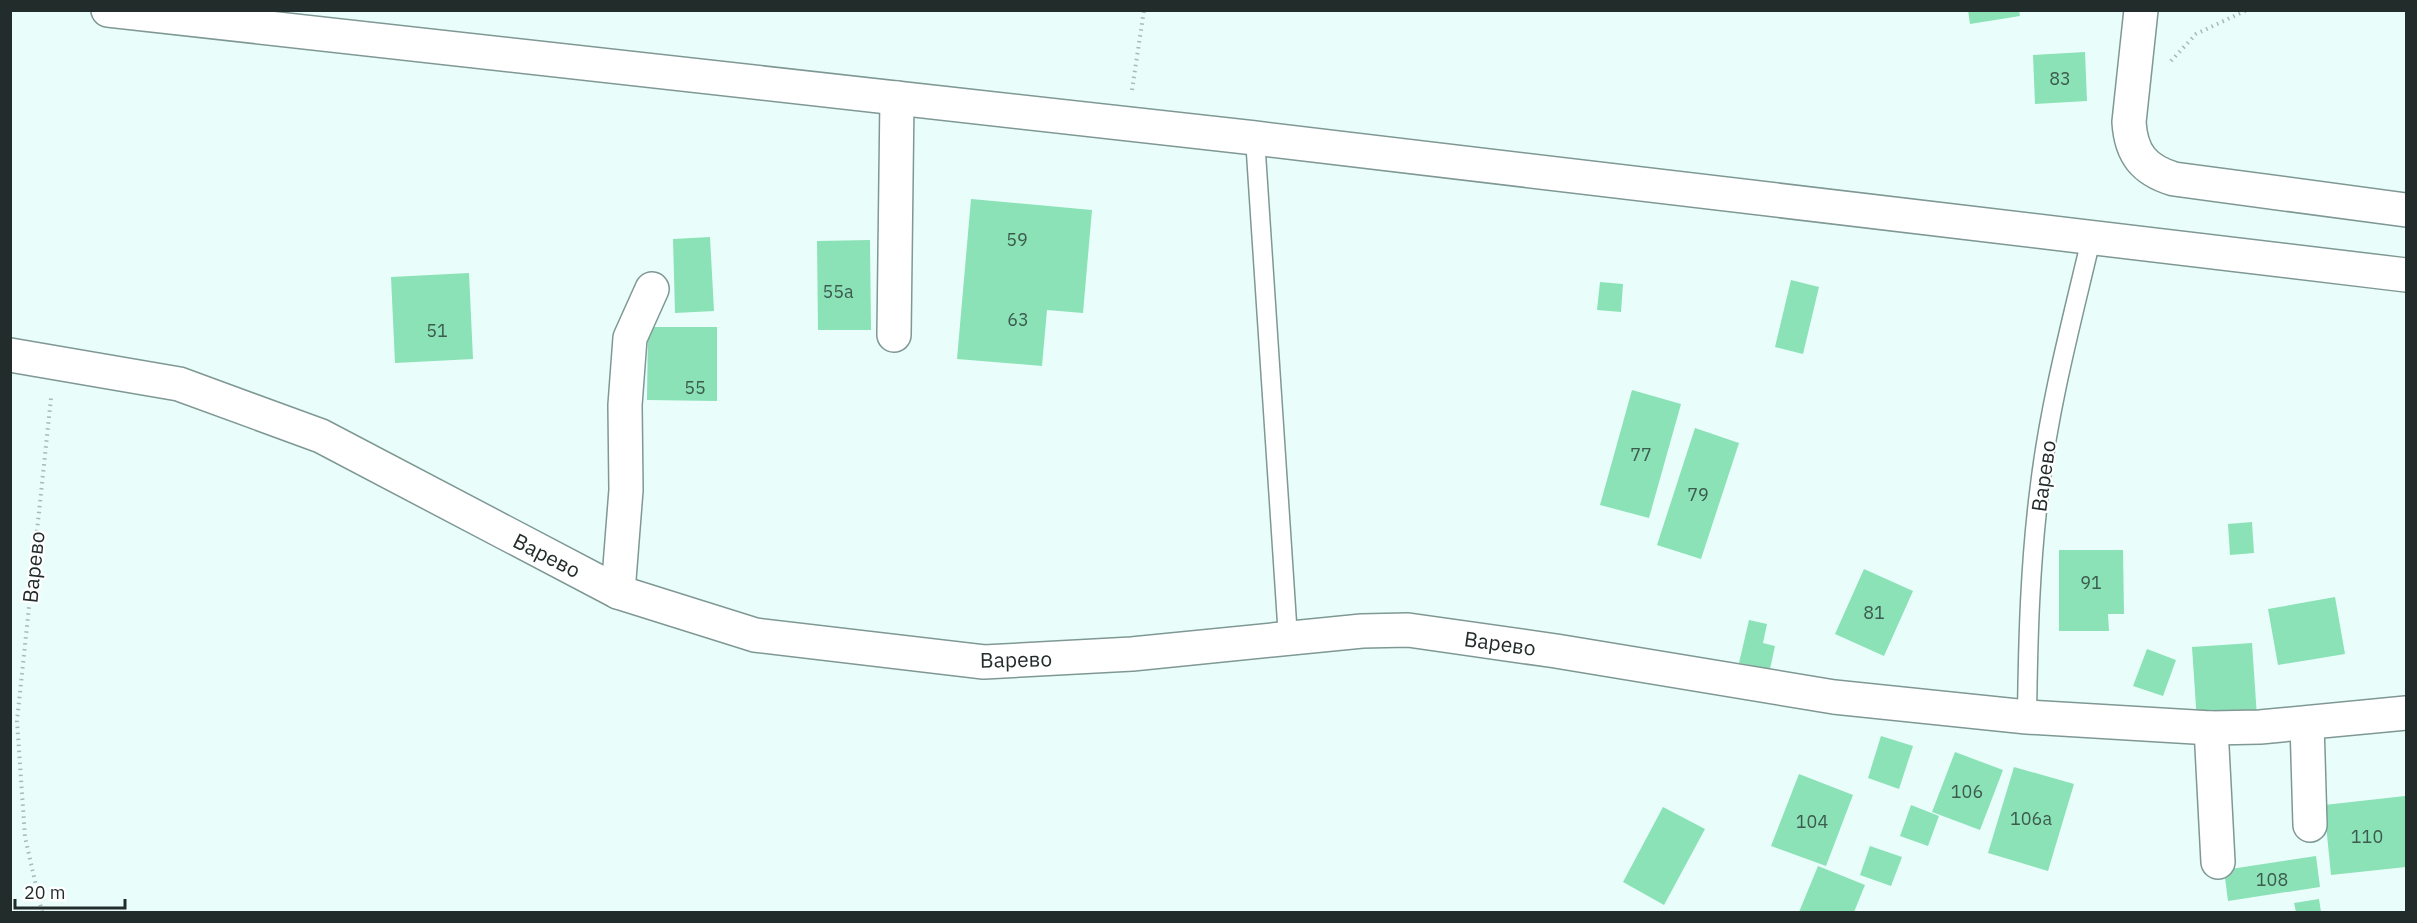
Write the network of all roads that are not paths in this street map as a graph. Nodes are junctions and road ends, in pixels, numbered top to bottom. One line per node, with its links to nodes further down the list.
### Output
1 (108, 10): 3 (street)
2 (2141, 10): 5 (street)
3 (897, 98): 4 (street); 9 (street)
4 (1255, 138): 6 (street); 12 (lane)
5 (2406, 210)
6 (2091, 239): 7 (street); 14 (lane, Варево)
7 (2406, 275)
8 (652, 289): 11 (street)
9 (894, 335)
10 (10, 355): 11 (street, Варево)
11 (618, 592): 12 (street, Варево)
12 (1287, 638): 14 (street, Варево)
13 (2406, 713): 15 (street, Варево)
14 (2027, 717): 16 (street, Варево)
15 (2307, 723): 16 (street, Варево); 17 (street)
16 (2211, 728): 18 (street)
17 (2310, 825)
18 (2218, 862)

